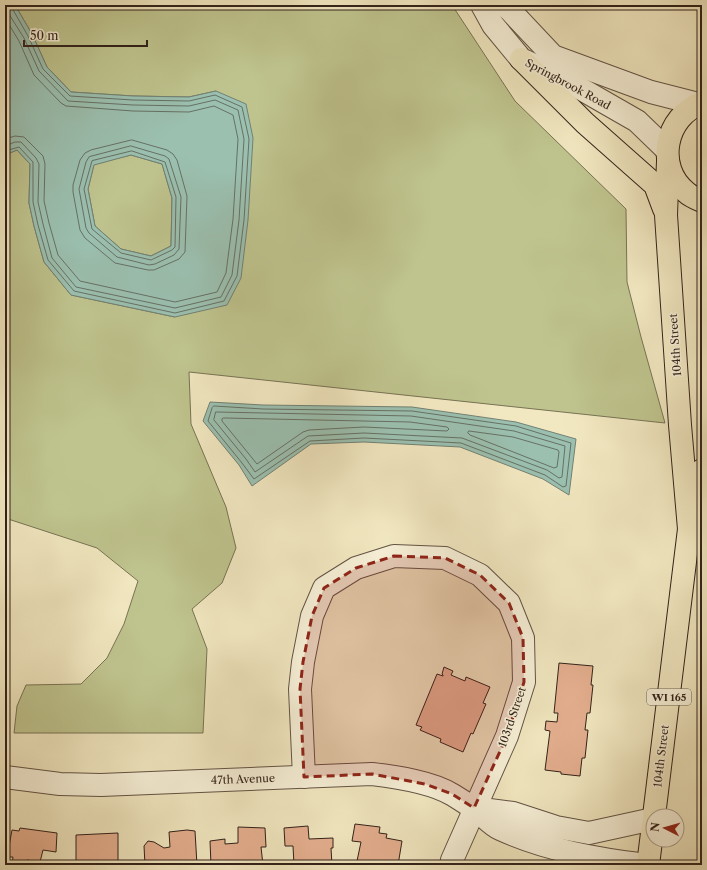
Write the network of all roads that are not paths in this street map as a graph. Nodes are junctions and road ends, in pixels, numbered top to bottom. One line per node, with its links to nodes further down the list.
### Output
1 (482, 5): 3 (street, Springbrook Road)
2 (505, 5): 4 (street, Springbrook Road)
3 (522, 59): 5 (street, Springbrook Road); 7 (main road)
4 (700, 103): 5 (main road, WI 165)
5 (668, 156): 6 (main road); 7 (main road, 104th Street / WI 165)
6 (702, 201)
7 (666, 214): 9 (main road, 104th Street / WI 165)
8 (702, 470): 9 (main road, 104th Street / WI 165)
9 (689, 529): 13 (main road, 104th Street / WI 165)
10 (5, 777): 11 (street, 47th Avenue)
11 (304, 777): 12 (street, 47th Avenue); 12 (street, 103rd Street)
12 (474, 808): 14 (street); 16 (street, 103rd Street); 17 (street, 47th Avenue)
13 (655, 808)
14 (645, 821)
15 (650, 848): 17 (main road)
16 (451, 865)
17 (647, 865)

